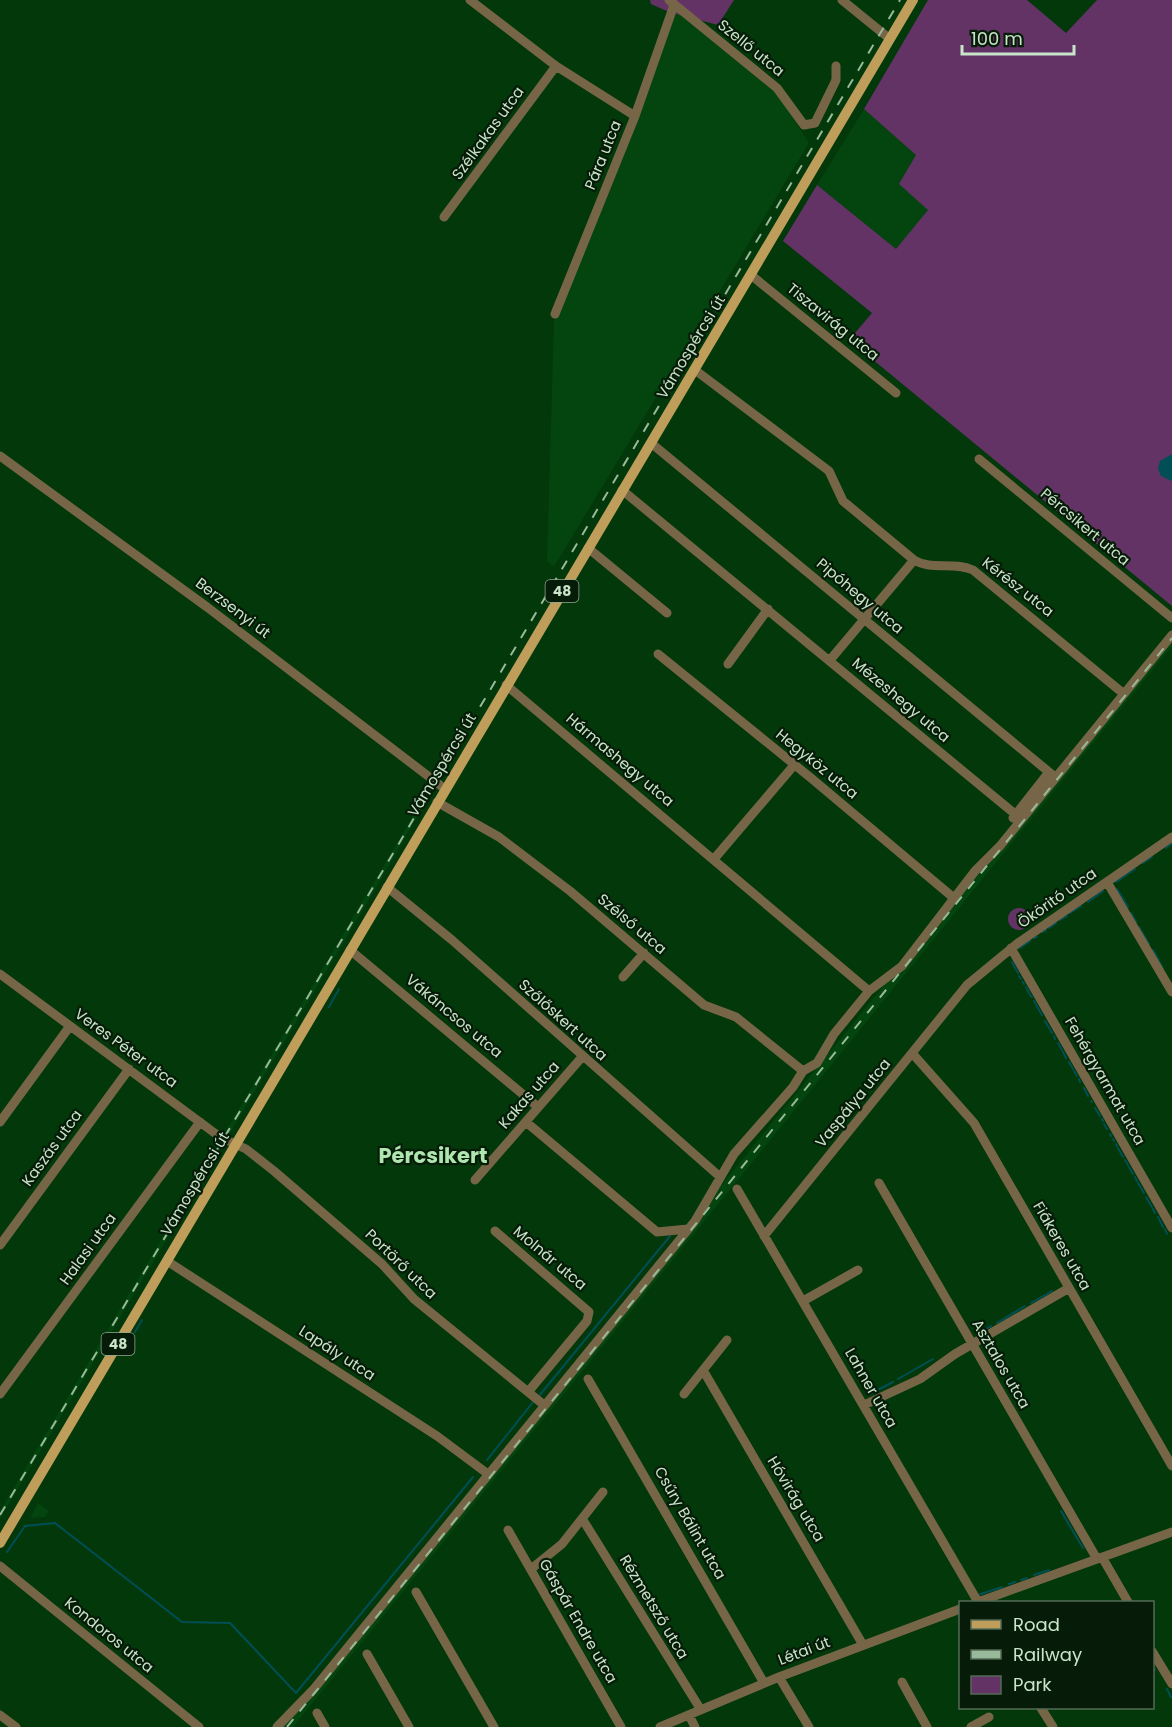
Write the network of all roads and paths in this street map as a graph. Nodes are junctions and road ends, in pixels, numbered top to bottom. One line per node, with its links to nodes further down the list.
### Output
1 (470, 0): 6 (street)
2 (842, 0): 5 (street)
3 (912, 1): 5 (main road, Vámospércsi út / 48)
4 (672, 2): 7 (street, Szellő utca); 8 (street, Pára utca)
5 (890, 39): 10 (main road, Vámospércsi út / 48)
6 (556, 66): 8 (street); 9 (street, Szélkakas utca)
7 (836, 66)
8 (634, 116): 11 (street, Pára utca)
9 (444, 217)
10 (751, 275): 12 (main road, Vámospércsi út / 48); 13 (street, Tiszavirág utca)
11 (555, 314)
12 (694, 370): 14 (main road, Vámospércsi út / 48); 19 (street, Kérész utca)
13 (896, 393)
14 (651, 443): 17 (main road, Vámospércsi út / 48); 23 (street, Pipóhegy utca)
15 (0, 456): 32 (street, Berzsenyi út)
16 (979, 459): 22 (street, Pércsikert utca)
17 (622, 490): 18 (main road, Vámospércsi út / 48); 20 (street, Mézeshegy utca)
18 (588, 548): 21 (street); 28 (main road, Vámospércsi út / 48)
19 (914, 560): 23 (street); 29 (street, Kérész utca)
20 (768, 609): 26 (street, Mézeshegy utca); 27 (street)
21 (667, 613)
22 (1172, 618)
23 (863, 619): 26 (street); 31 (street, Pipóhegy utca)
24 (1172, 635): 29 (street)
25 (658, 654): 30 (street, Hegyköz utca)
26 (830, 660): 34 (street, Mézeshegy utca)
27 (728, 664)
28 (506, 685): 32 (main road, Vámospércsi út / 48); 37 (street, Hármashegy utca)
29 (1124, 694): 31 (street)
30 (795, 764): 37 (street); 40 (street, Hegyköz utca)
31 (1052, 775): 34 (street); 35 (street)
32 (445, 789): 33 (main road, Vámospércsi út / 48)
33 (437, 802): 39 (main road, Vámospércsi út / 48); 43 (street, Szélső utca)
34 (1015, 814): 35 (street)
35 (1010, 833): 40 (street)
36 (1172, 837): 38 (street, Ököritó utca)
37 (714, 859): 47 (street, Hármashegy utca)
38 (1107, 882): 41 (street, Ököritó utca); 48 (street)
39 (387, 887): 42 (main road, Vámospércsi út / 48); 51 (street, Szőlőskert utca)
40 (955, 899): 47 (street)
41 (1011, 948): 46 (street, Ököritó utca); 63 (street, Fehérgyarmat utca)
42 (350, 950): 54 (street, Vákáncsos utca); 58 (main road, Vámospércsi út / 48)
43 (644, 954): 45 (street); 53 (street, Szélső utca)
44 (0, 974): 49 (street, Veres Péter utca)
45 (623, 977)
46 (964, 989): 50 (street, Vaspálya utca)
47 (869, 991): 53 (street)
48 (1172, 992)
49 (70, 1026): 52 (street, Veres Péter utca); 55 (street)
50 (912, 1053): 66 (street, Vaspálya utca); 70 (street, Fiákeres utca)
51 (582, 1057): 54 (street, Kakas utca); 59 (street, Szőlőskert utca)
52 (129, 1069): 56 (street, Veres Péter utca); 67 (street, Kaszás utca)
53 (803, 1071): 59 (street)
54 (538, 1107): 57 (street, Kakas utca)
55 (0, 1122)
56 (200, 1122): 58 (street, Veres Péter utca); 77 (street, Halasi utca)
57 (526, 1122): 60 (street, Kakas utca); 64 (street)
58 (236, 1145): 68 (main road, Vámospércsi út / 48); 76 (street, Portörő utca)
59 (719, 1176): 64 (street)
60 (475, 1180)
61 (879, 1184): 73 (street, Asztalos utca)
62 (737, 1189): 66 (street, Lahner utca)
63 (1172, 1228)
64 (688, 1230): 79 (street)
65 (495, 1231): 76 (street, Molnár utca)
66 (764, 1236): 71 (street, Lahner utca)
67 (0, 1245)
68 (167, 1262): 82 (street, Lapály utca); 85 (main road, Vámospércsi út / 48)
69 (858, 1270): 71 (street)
70 (1069, 1288): 73 (street); 81 (street, Fiákeres utca)
71 (803, 1301): 80 (street, Lahner utca)
72 (727, 1340): 74 (street)
73 (973, 1344): 80 (street); 89 (street, Asztalos utca)
74 (703, 1370): 78 (street); 97 (street, Hóvirág utca)
75 (588, 1379): 102 (street, Csűry Bálint utca)
76 (528, 1392): 79 (street, Portörő utca)
77 (0, 1394)
78 (684, 1394)
79 (544, 1406): 82 (street)
80 (864, 1406): 93 (street, Lahner utca)
81 (1172, 1466)
82 (488, 1474): 112 (street)
83 (603, 1492): 84 (street)
84 (583, 1520): 91 (street); 105 (street, Rézmetsző utca)
85 (4, 1529): 88 (main road, Vámospércsi út / 48)
86 (508, 1530): 91 (street, Gáspár Endre utca)
87 (1172, 1532): 89 (street)
88 (0, 1543)
89 (1099, 1558): 94 (street); 95 (street, Asztalos utca)
90 (0, 1566): 111 (street, Kondoros utca)
91 (531, 1569): 116 (street, Gáspár Endre utca)
92 (416, 1592): 115 (street)
93 (977, 1601)
94 (981, 1601)
95 (1127, 1601)
96 (959, 1609): 97 (street, Létai út)
97 (863, 1645): 100 (street, Létai út)
98 (367, 1654): 114 (street)
99 (1154, 1654): 103 (street)
100 (780, 1677): 102 (street, Létai út); 119 (street)
101 (902, 1682): 120 (street)
102 (764, 1683): 105 (street, Létai út)
103 (1172, 1684)
104 (1042, 1709): 122 (street)
105 (701, 1710): 108 (street, Létai út)
106 (317, 1713): 113 (street)
107 (0, 1715): 110 (street)
108 (689, 1715): 117 (street, Létai út); 118 (street)
109 (989, 1717): 121 (street)
110 (15, 1727)
111 (199, 1727)
112 (276, 1727)
113 (325, 1727)
114 (409, 1727)
115 (494, 1727)
116 (621, 1727)
117 (660, 1727)
118 (695, 1727)
119 (808, 1727)
120 (927, 1727)
121 (971, 1727)
122 (1053, 1727)

